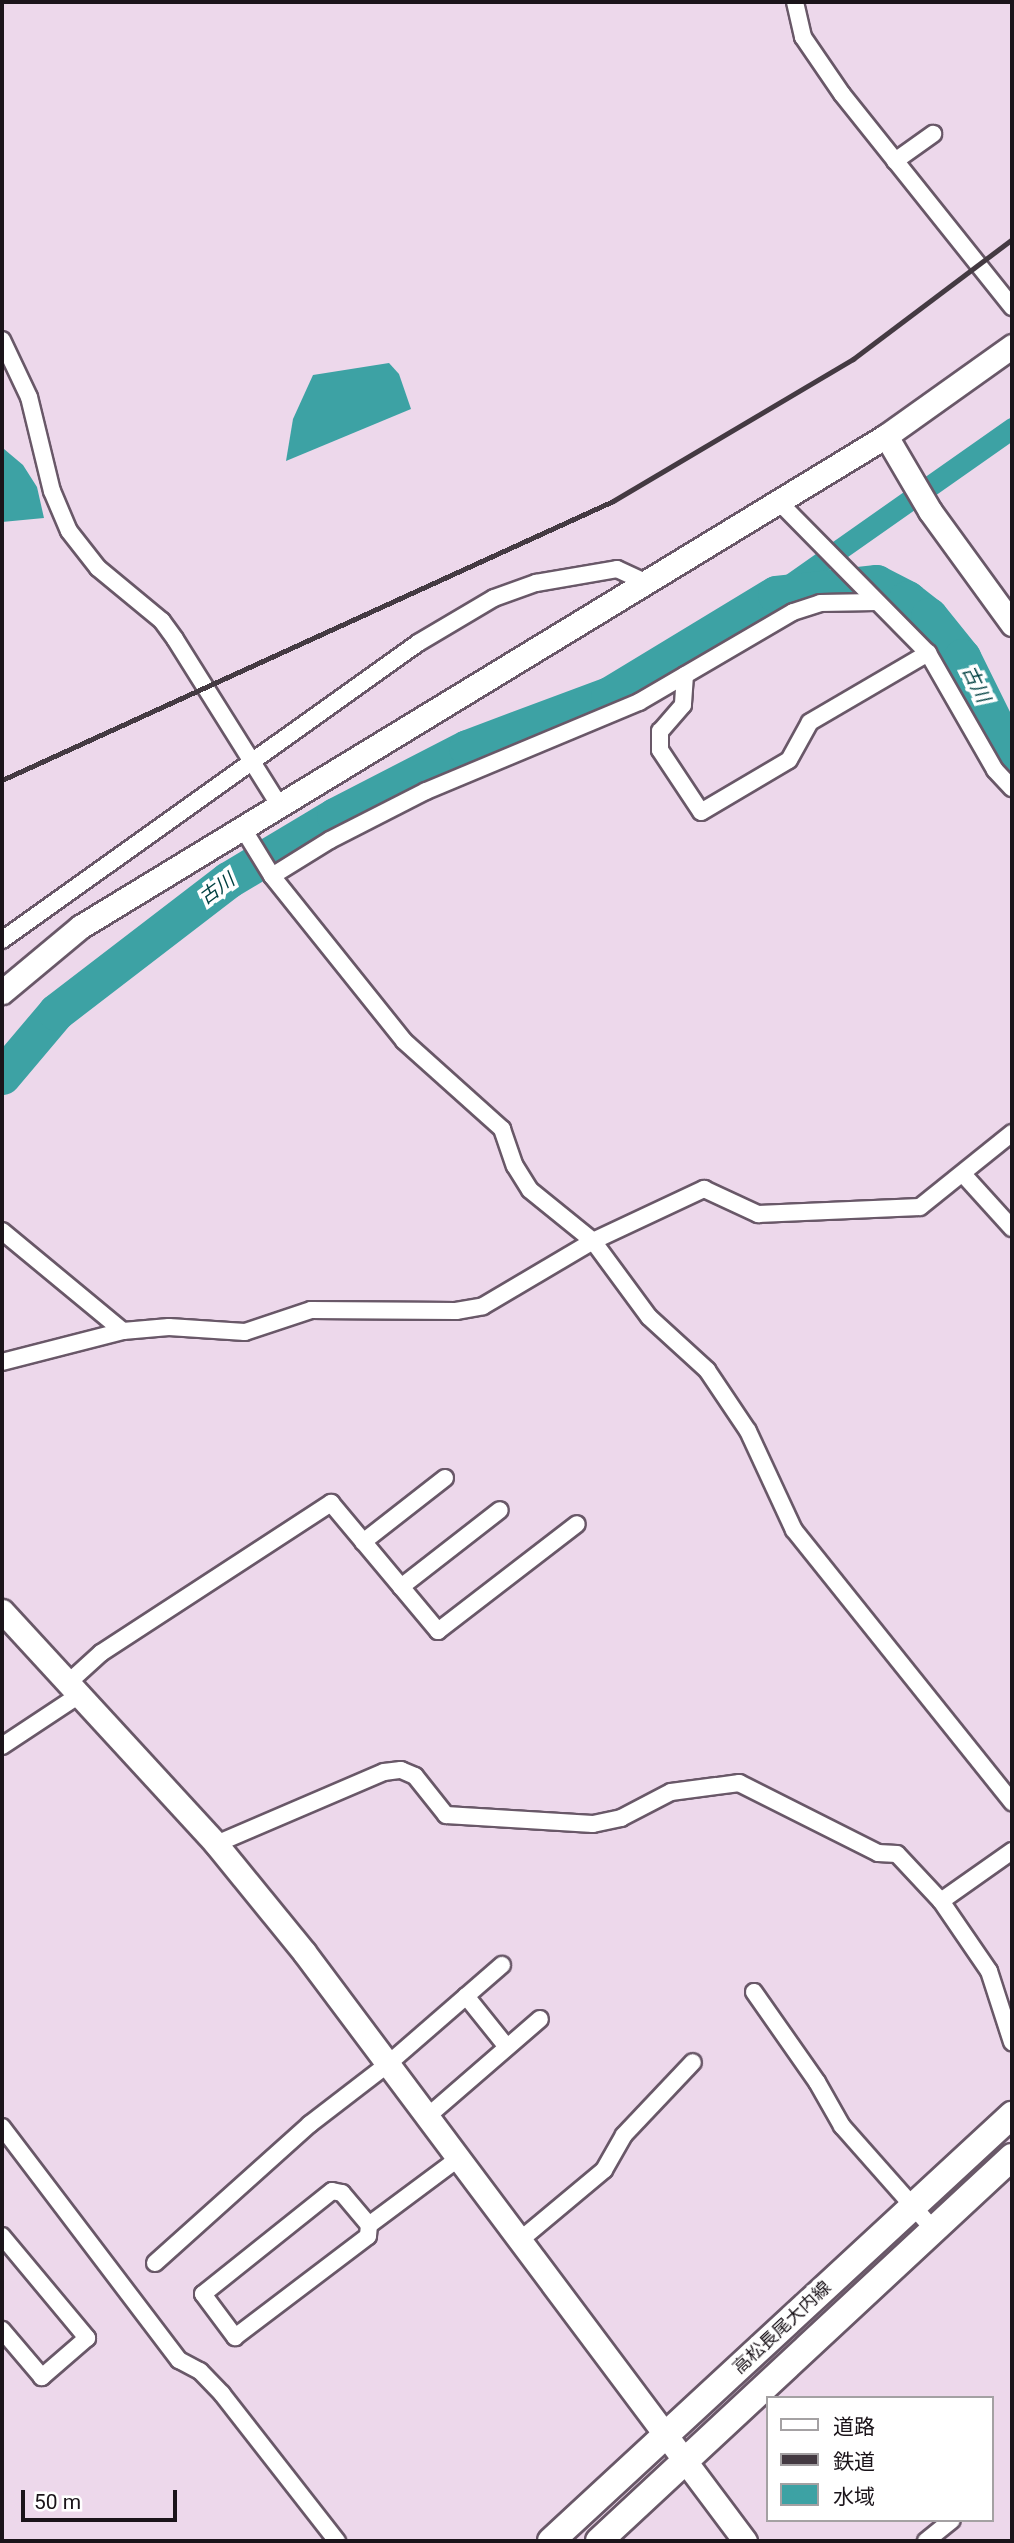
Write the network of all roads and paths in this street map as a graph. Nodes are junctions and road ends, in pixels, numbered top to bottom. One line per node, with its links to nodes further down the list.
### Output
1 (795, 2): 3 (street)
2 (933, 134): 3 (street)
3 (895, 161): 4 (street)
4 (1012, 307)
5 (2, 340): 14 (street)
6 (1012, 346): 7 (street)
7 (886, 436): 8 (street); 11 (street)
8 (778, 501): 9 (street); 10 (street)
9 (645, 582): 14 (street); 16 (street)
10 (874, 599): 12 (street); 13 (street)
11 (1012, 624)
12 (928, 653): 13 (street); 15 (street)
13 (685, 675): 18 (street)
14 (252, 762): 16 (street); 19 (street)
15 (1012, 788)
16 (279, 805): 17 (street)
17 (247, 836): 18 (street); 20 (street)
18 (270, 874): 25 (street)
19 (2, 940)
20 (2, 992)
21 (1012, 1133): 22 (street)
22 (962, 1174): 23 (street); 25 (street)
23 (1012, 1228)
24 (2, 1231): 26 (street)
25 (593, 1241): 26 (street); 36 (street)
26 (123, 1331): 27 (street)
27 (2, 1362)
28 (445, 1478): 31 (street)
29 (500, 1510): 32 (street)
30 (577, 1524): 32 (street)
31 (363, 1542): 32 (street); 34 (street)
32 (401, 1587)
33 (2, 1611): 34 (street)
34 (73, 1689): 35 (street); 37 (street)
35 (2, 1746)
36 (1012, 1802)
37 (216, 1844): 39 (street); 47 (street)
38 (1012, 1851): 39 (street)
39 (941, 1901): 44 (street)
40 (502, 1965): 42 (street)
41 (754, 1992): 53 (street)
42 (466, 1996): 45 (street); 47 (street)
43 (540, 2018): 45 (street)
44 (1012, 2042)
45 (507, 2047): 49 (street)
46 (693, 2062): 57 (street)
47 (388, 2064): 49 (street); 58 (street)
48 (1012, 2115): 53 (main road, 高松長尾大内線)
49 (428, 2116): 52 (street)
50 (2, 2127): 63 (street)
51 (1012, 2157): 55 (main road, 高松長尾大内線)
52 (459, 2158): 54 (street); 57 (street)
53 (913, 2207): 55 (street); 60 (main road, 高松長尾大内線)
54 (369, 2225): 54 (street)
55 (934, 2230): 61 (main road, 高松長尾大内線)
56 (2, 2236): 59 (street)
57 (519, 2241): 60 (street)
58 (155, 2263)
59 (2, 2330)
60 (665, 2437): 61 (street); 64 (main road, 高松長尾大内線)
61 (685, 2463): 65 (main road, 高松長尾大内線); 66 (street)
62 (950, 2522): 67 (street)
63 (337, 2541)
64 (551, 2541)
65 (598, 2541)
66 (744, 2541)
67 (926, 2541)

